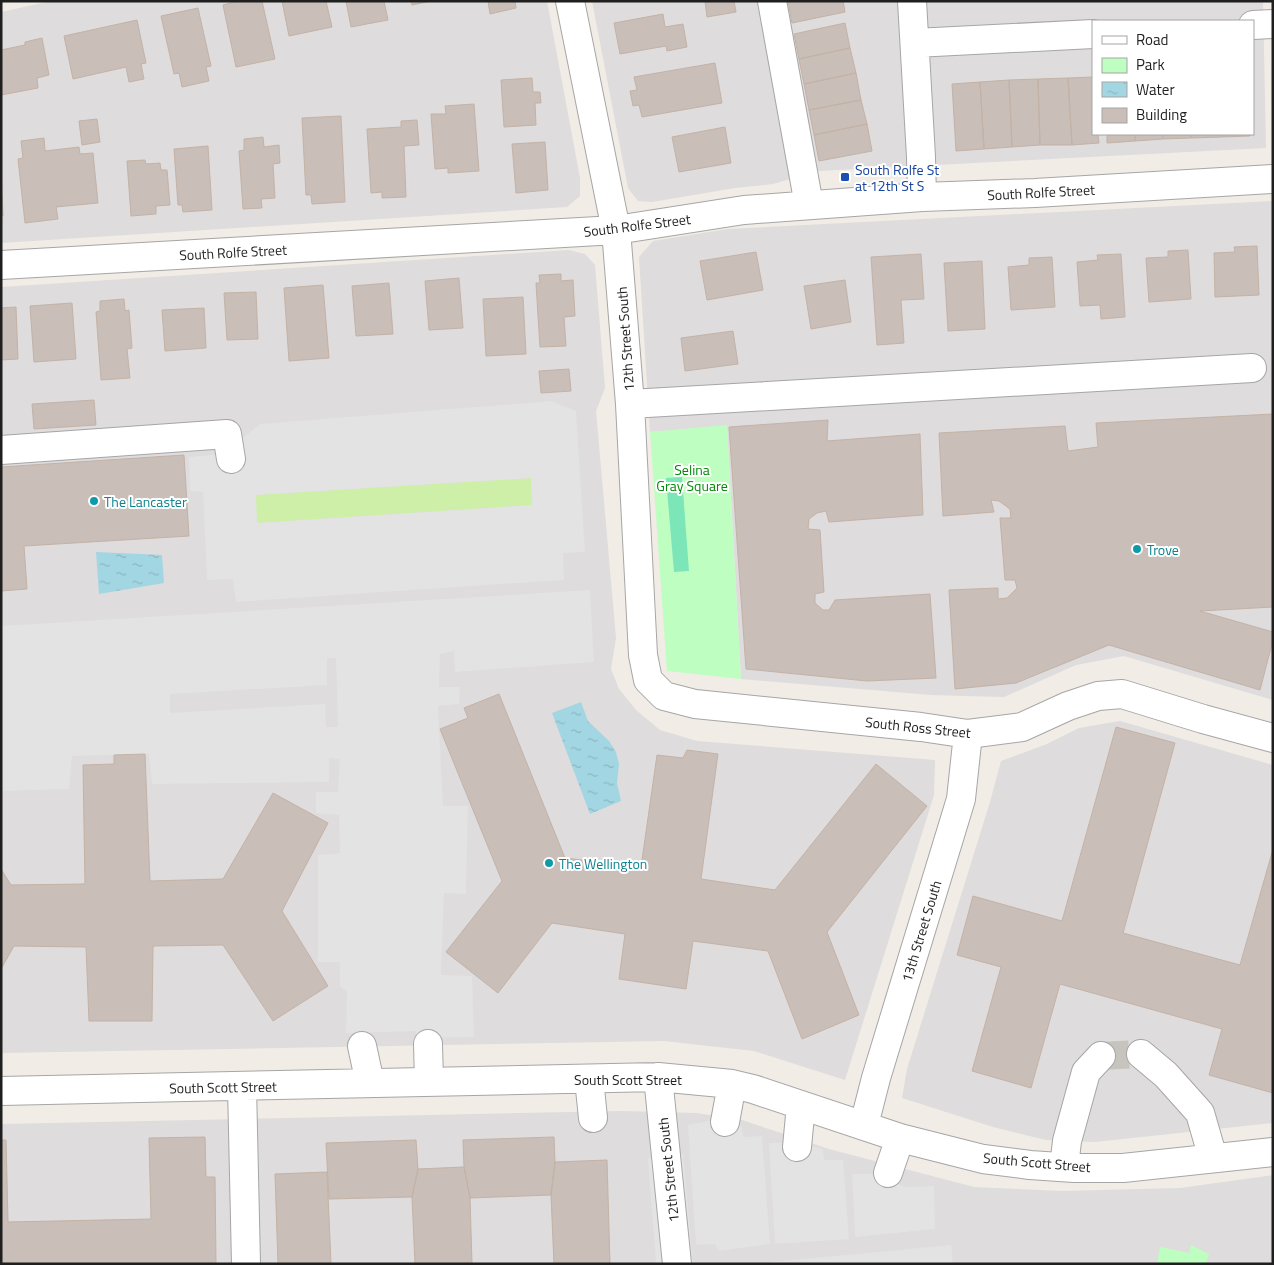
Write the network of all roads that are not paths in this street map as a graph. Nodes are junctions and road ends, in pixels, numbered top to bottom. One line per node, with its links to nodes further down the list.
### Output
1 (570, 1): 11 (street, 12th Street South)
2 (772, 1): 10 (street)
3 (912, 1): 7 (street)
4 (1273, 24): 5 (street)
5 (1254, 25)
6 (1092, 34): 7 (street)
7 (915, 43): 9 (street)
8 (1273, 179): 9 (street, South Rolfe Street)
9 (922, 197): 10 (street, South Rolfe Street)
10 (809, 205): 11 (street, South Rolfe Street)
11 (616, 230): 12 (street, South Rolfe Street); 14 (street, 12th Street South)
12 (1, 265)
13 (1252, 368): 14 (street)
14 (630, 404): 17 (street, 12th Street South)
15 (1, 450): 16 (street)
16 (231, 459)
17 (648, 680): 18 (street, South Ross Street)
18 (968, 734): 19 (street, South Ross Street); 34 (street, 13th Street South)
19 (1273, 738)
20 (428, 1044): 26 (street)
21 (362, 1046): 27 (street)
22 (1141, 1054): 38 (street)
23 (1101, 1056): 39 (street)
24 (658, 1077): 25 (street, South Scott Street); 28 (street, South Scott Street); 42 (street, 12th Street South)
25 (589, 1078): 26 (street, South Scott Street); 32 (street)
26 (429, 1082): 27 (street, South Scott Street)
27 (370, 1083): 29 (street, South Scott Street)
28 (732, 1084): 31 (street, South Scott Street); 33 (street)
29 (242, 1086): 30 (street, South Scott Street); 41 (street)
30 (1, 1092)
31 (801, 1105): 34 (street, South Scott Street); 36 (street)
32 (593, 1118)
33 (724, 1122)
34 (864, 1125): 35 (street, South Scott Street)
35 (900, 1138): 39 (street, South Scott Street); 40 (street)
36 (797, 1147)
37 (1273, 1152): 38 (street, South Scott Street)
38 (1213, 1158): 39 (street, South Scott Street)
39 (1064, 1167)
40 (888, 1173)
41 (246, 1264)
42 (677, 1264)

